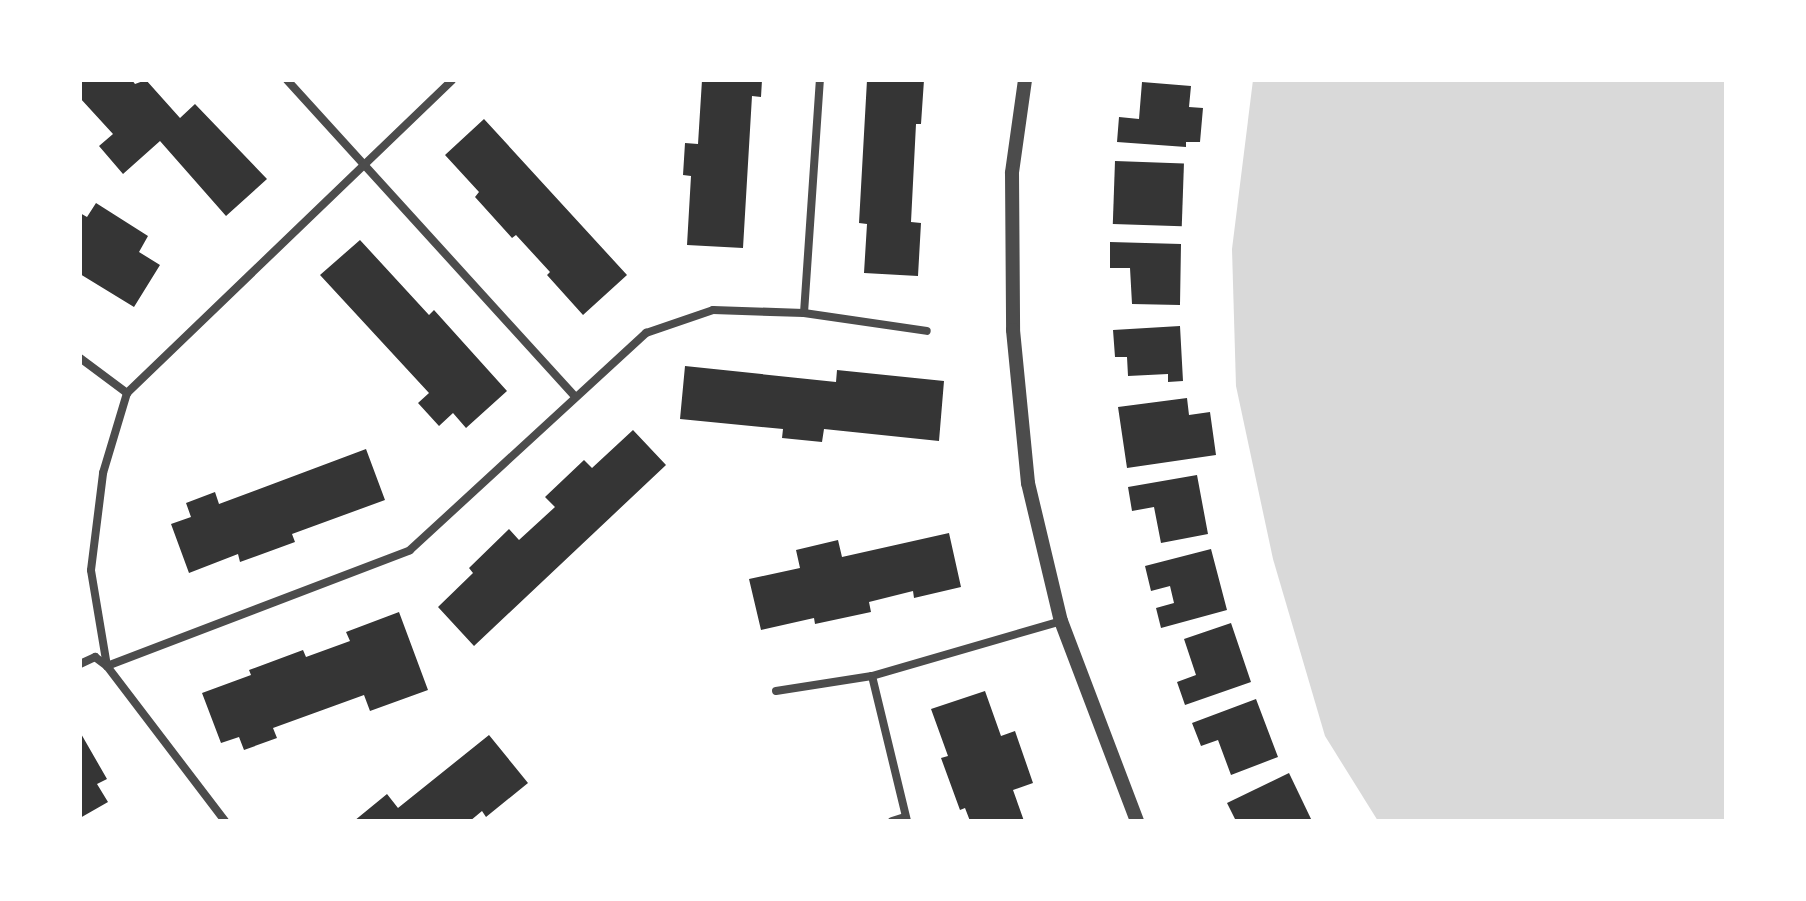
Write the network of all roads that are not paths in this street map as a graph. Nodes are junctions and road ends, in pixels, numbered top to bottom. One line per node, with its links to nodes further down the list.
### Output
1 (287, 80): 5 (street)
2 (452, 80): 5 (street)
3 (820, 80): 6 (street)
4 (1025, 80): 11 (street)
5 (362, 165): 9 (street); 10 (street)
6 (804, 313): 7 (street); 10 (street)
7 (927, 331)
8 (80, 358): 9 (street)
9 (127, 393): 13 (street)
10 (575, 396): 13 (street)
11 (1061, 621): 14 (street); 19 (street)
12 (80, 664): 13 (street)
13 (107, 666): 17 (street)
14 (872, 676): 15 (street); 16 (street)
15 (776, 691)
16 (906, 819): 18 (street)
17 (225, 821)
18 (892, 821)
19 (1137, 821)

